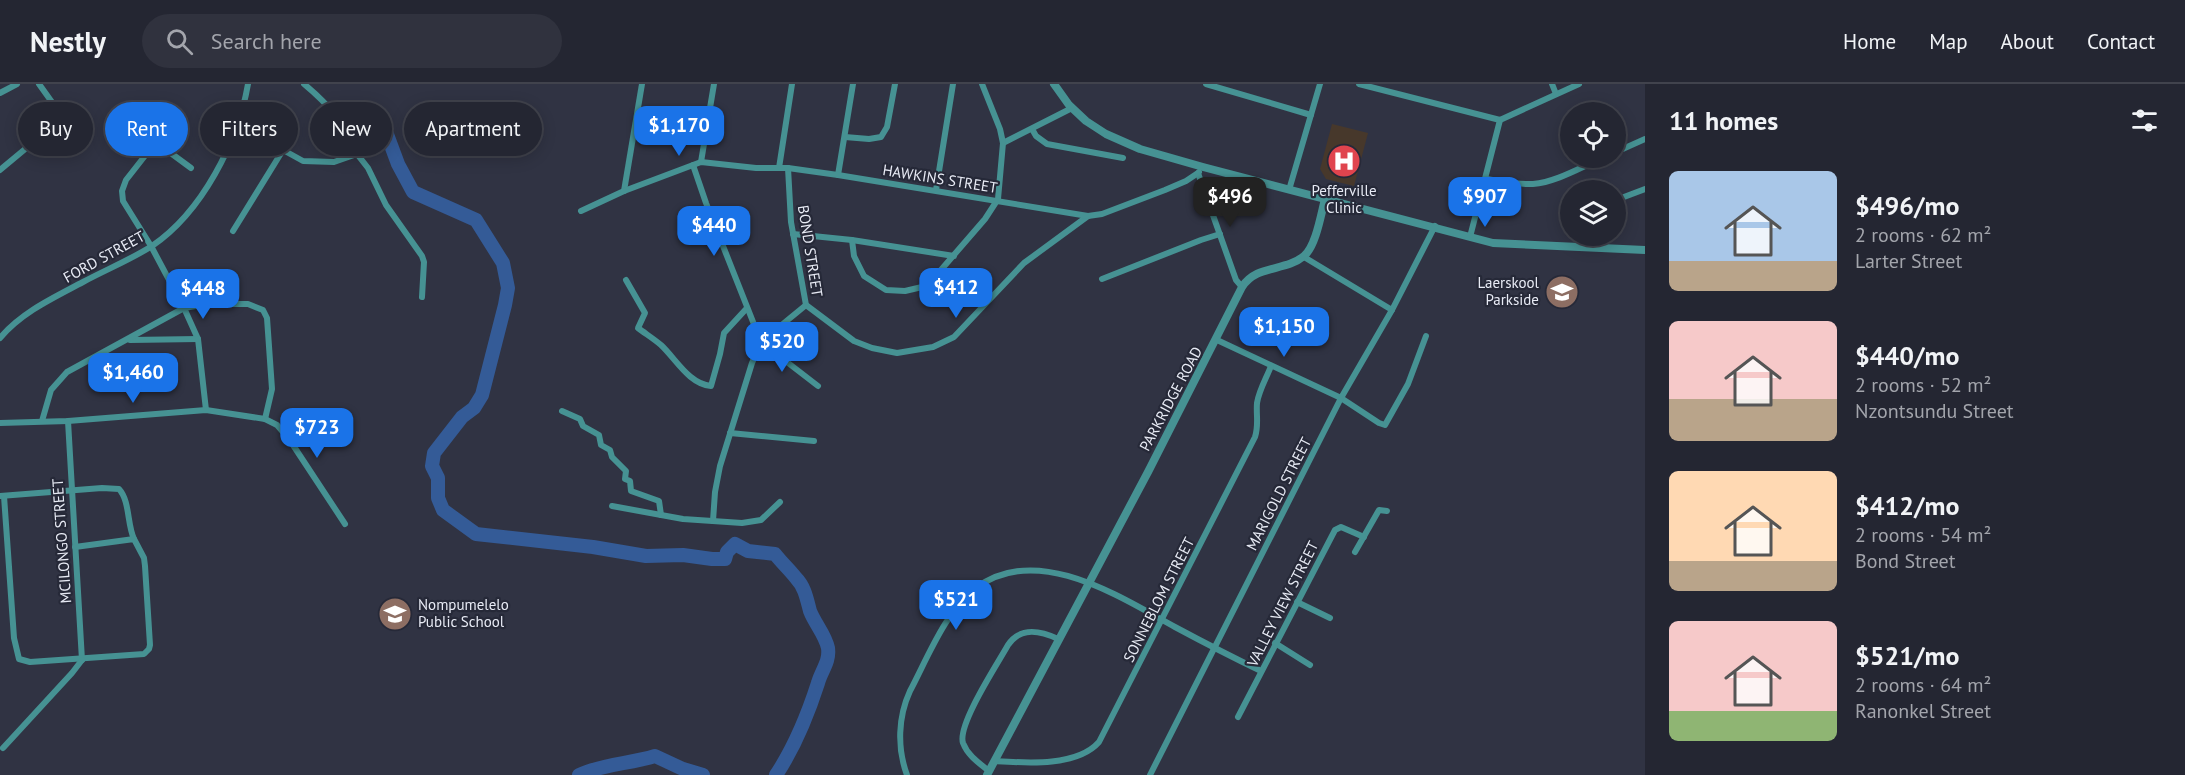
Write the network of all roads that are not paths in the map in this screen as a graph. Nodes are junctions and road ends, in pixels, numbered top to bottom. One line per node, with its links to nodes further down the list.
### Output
1 (17, 84): 18 (street)
2 (39, 84): 44 (street)
3 (248, 84): 20 (street, FORD STREET)
4 (304, 84): 21 (street)
5 (642, 84): 51 (street)
6 (714, 84): 38 (street)
7 (792, 84): 41 (street)
8 (853, 84): 26 (street)
9 (895, 84): 26 (street)
10 (953, 84): 50 (street)
11 (982, 84): 28 (street)
12 (1054, 84): 22 (street)
13 (1206, 84): 23 (street)
14 (1320, 84): 23 (street)
15 (1359, 84): 24 (street)
16 (1552, 84): 19 (street)
17 (1579, 84): 19 (street)
18 (0, 93)
19 (1556, 94): 24 (street)
20 (244, 102)
21 (326, 102)
22 (1072, 108): 25 (street); 45 (street)
23 (1311, 115): 48 (street)
24 (1500, 120): 47 (street)
25 (1032, 129): 28 (street); 37 (street)
26 (845, 137): 46 (street)
27 (1645, 139): 29 (street)
28 (1003, 143): 53 (street)
29 (1626, 148)
30 (145, 156): 63 (street)
31 (174, 156): 40 (street)
32 (224, 156): 63 (street, FORD STREET)
33 (279, 156): 58 (street)
34 (294, 156): 35 (street)
35 (351, 156)
36 (359, 156): 70 (street)
37 (1123, 158)
38 (701, 162): 39 (street); 41 (street, HAWKINS STREET)
39 (693, 165): 51 (street); 73 (street)
40 (191, 168)
41 (779, 168): 42 (street, HAWKINS STREET)
42 (788, 168): 46 (street, HAWKINS STREET); 59 (street, BOND STREET)
43 (1580, 168): 47 (street)
44 (0, 170)
45 (1200, 170): 48 (street); 56 (street, BOND STREET); 60 (street)
46 (838, 175): 50 (street, HAWKINS STREET)
47 (1486, 179): 61 (street)
48 (1289, 189): 54 (street)
49 (1645, 189): 52 (street)
50 (936, 190): 53 (street, HAWKINS STREET)
51 (624, 191): 55 (street)
52 (1626, 196)
53 (998, 199): 56 (street, HAWKINS STREET); 65 (street)
54 (1325, 199): 57 (street); 66 (street)
55 (580, 211)
56 (1088, 216): 71 (street, BOND STREET)
57 (1435, 226): 61 (street); 74 (street, MARIGOLD STREET)
58 (233, 231)
59 (793, 234): 62 (street); 71 (street, BOND STREET)
60 (1220, 234): 67 (street); 69 (street)
61 (1470, 237): 64 (street)
62 (852, 240): 65 (street); 65 (street)
63 (151, 246): 72 (street); 76 (street, FORD STREET)
64 (1645, 250)
65 (954, 256)
66 (1304, 257): 69 (street); 74 (street)
67 (1102, 279)
68 (626, 280): 73 (street)
69 (1242, 287): 79 (street, PARKRIDGE ROAD)
70 (422, 297)
71 (806, 305): 80 (street)
72 (184, 308): 77 (street); 78 (street); 86 (street)
73 (747, 308): 80 (street)
74 (1392, 310): 83 (street, MARIGOLD STREET)
75 (1426, 336): 83 (street)
76 (0, 338)
77 (198, 339): 78 (street); 84 (street)
78 (126, 340): 87 (street)
79 (1217, 340): 81 (street); 104 (street, PARKRIDGE ROAD)
80 (761, 342): 82 (street); 90 (street)
81 (1271, 366): 83 (street); 107 (street, SONNEBLOM STREET)
82 (818, 386)
83 (1341, 398): 110 (street, MARIGOLD STREET)
84 (206, 410): 86 (street); 88 (street)
85 (562, 411): 97 (street)
86 (265, 419): 99 (street)
87 (42, 421): 88 (street); 89 (street)
88 (68, 421): 92 (street, MCILONGO STREET)
89 (0, 423)
90 (730, 433): 91 (street); 98 (street)
91 (814, 441)
92 (71, 492): 93 (street); 101 (street); 102 (street, MCILONGO STREET)
93 (2, 496): 111 (street)
94 (780, 502): 98 (street)
95 (612, 506): 97 (street)
96 (1387, 511): 100 (street)
97 (661, 515): 98 (street)
98 (713, 521)
99 (345, 524)
100 (1364, 537): 103 (street); 105 (street, VALLEY VIEW STREET)
101 (134, 539): 102 (street); 111 (street)
102 (75, 547): 111 (street, MCILONGO STREET)
103 (1355, 552)
104 (1089, 582): 107 (street); 108 (street, PARKRIDGE ROAD); 118 (street)
105 (1297, 602): 106 (street); 109 (street, VALLEY VIEW STREET)
106 (1330, 618)
107 (1162, 620): 110 (street); 116 (street, SONNEBLOM STREET)
108 (1058, 639): 116 (street, PARKRIDGE ROAD); 117 (street, PARKRIDGE ROAD)
109 (1275, 644): 112 (street); 113 (street, VALLEY VIEW STREET)
110 (1214, 648): 113 (street); 119 (street, MARIGOLD STREET)
111 (82, 660): 115 (street)
112 (1310, 665)
113 (1261, 671): 114 (street, VALLEY VIEW STREET)
114 (1238, 717)
115 (3, 748)
116 (995, 761): 117 (street, PARKRIDGE ROAD)
117 (988, 773)
118 (907, 775)
119 (1150, 775)

